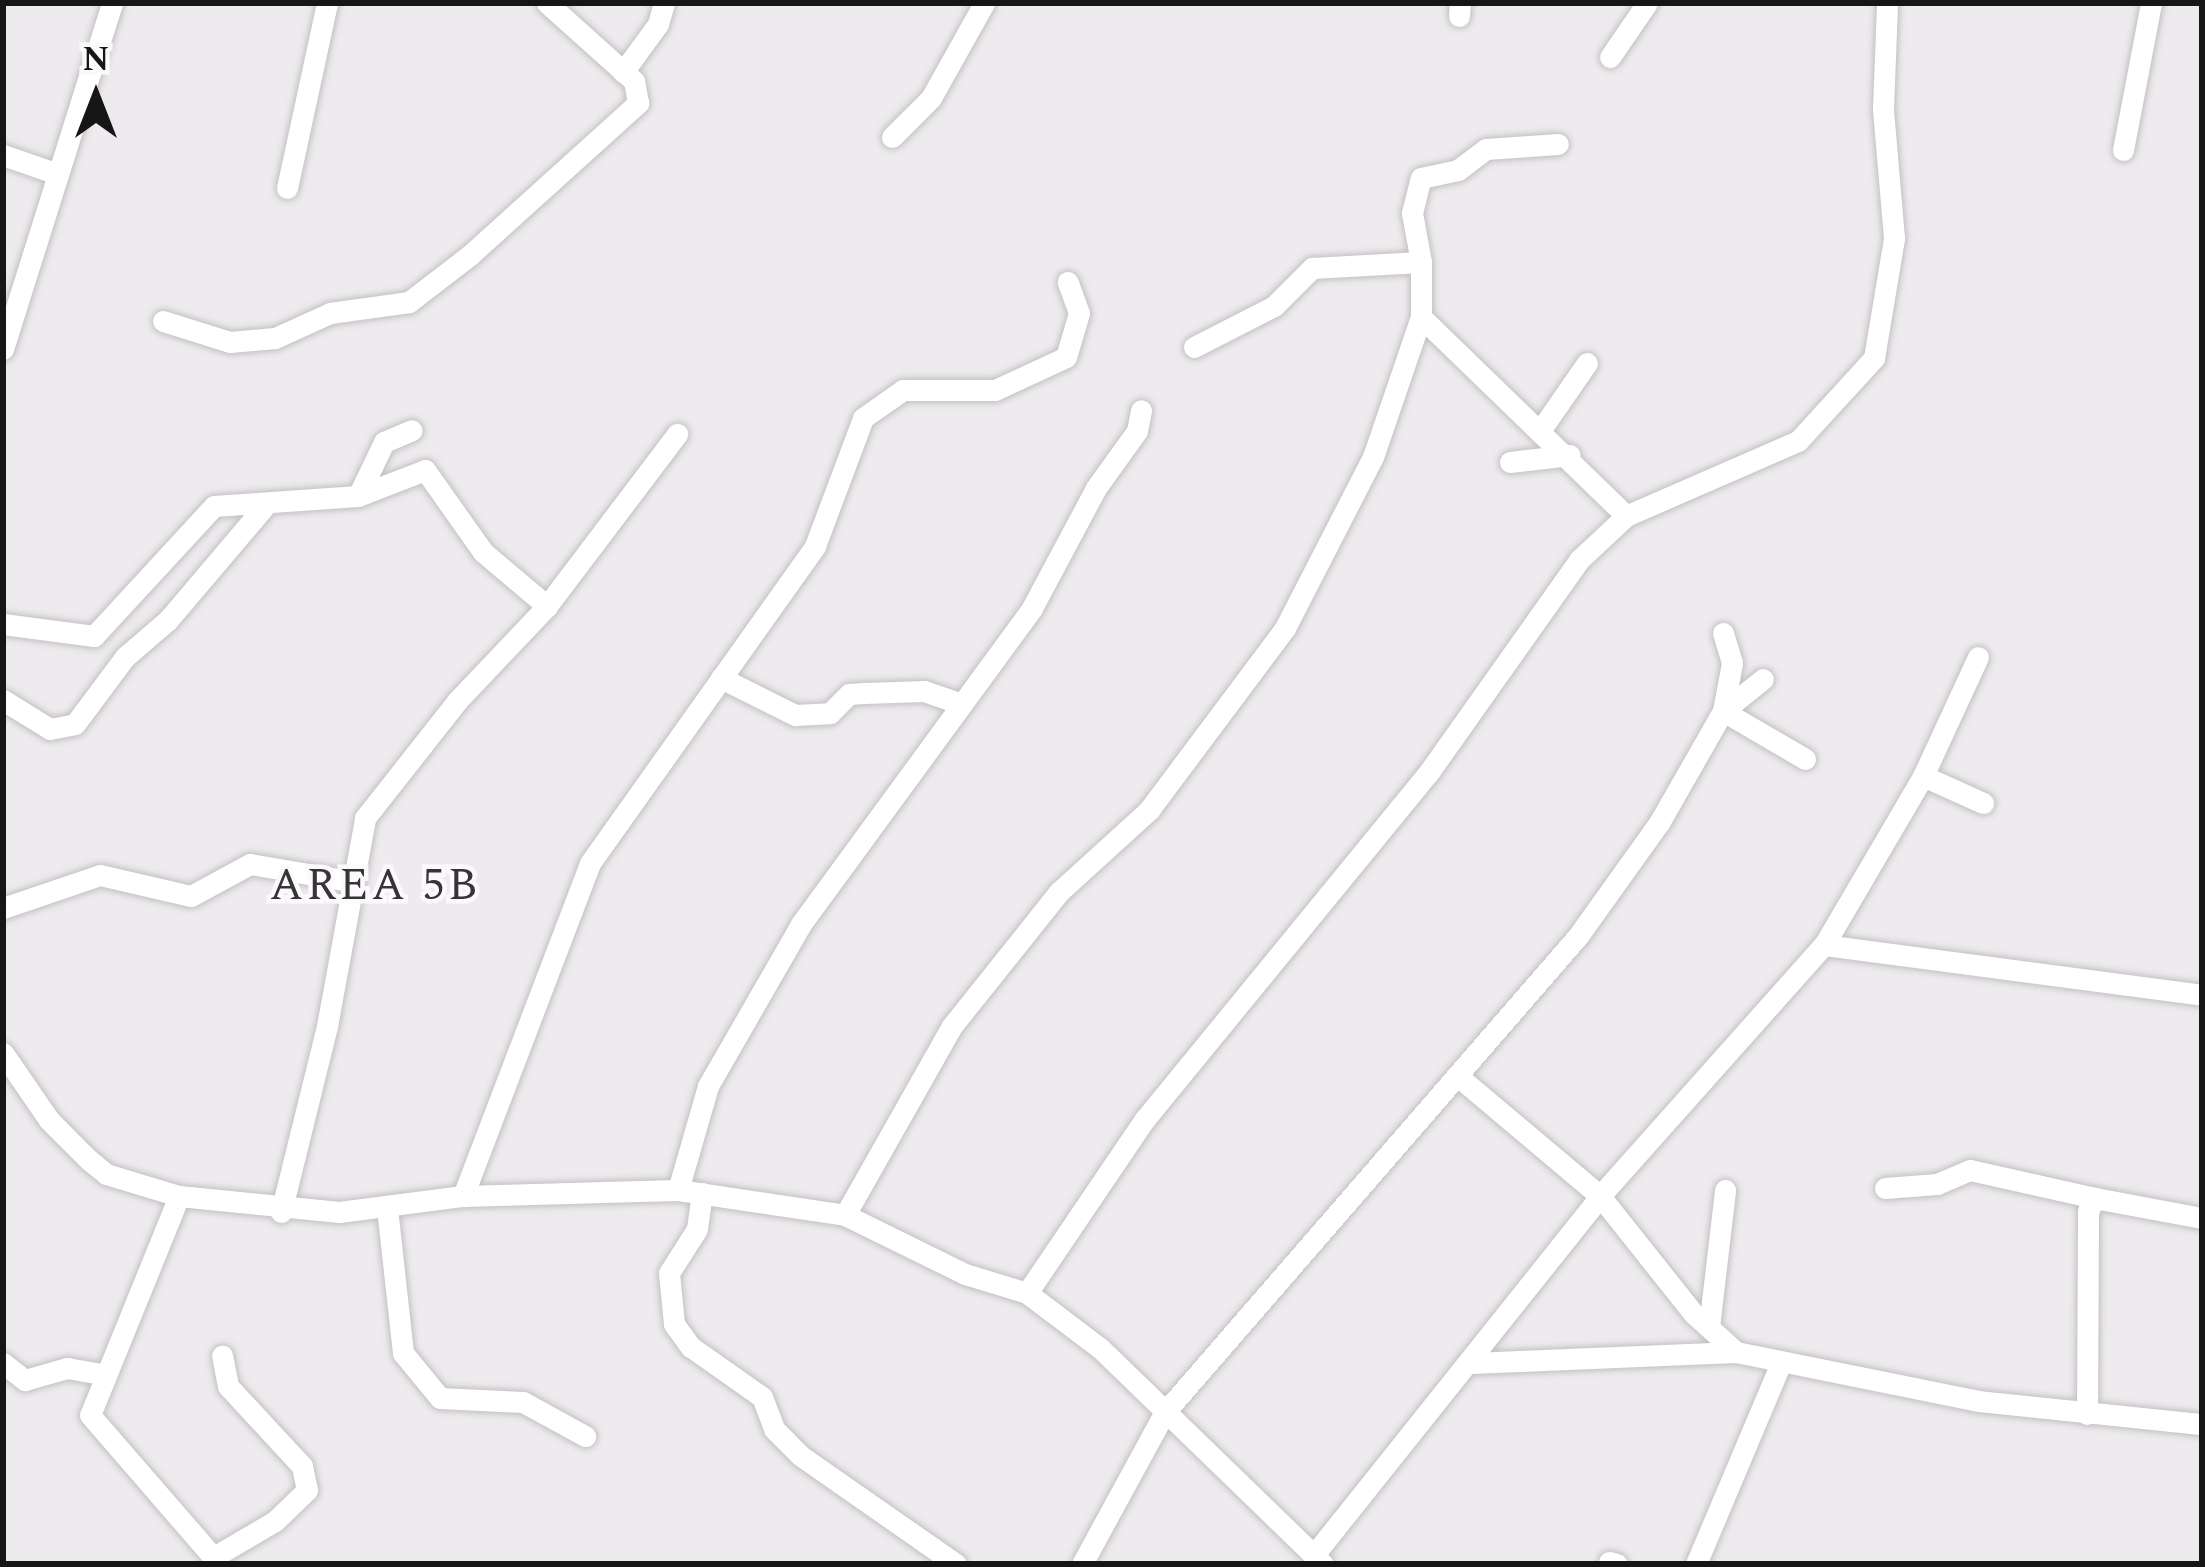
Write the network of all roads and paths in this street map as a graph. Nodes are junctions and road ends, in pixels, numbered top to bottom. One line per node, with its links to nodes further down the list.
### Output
1 (112, 3): 15 (street)
2 (327, 3): 16 (street)
3 (548, 3): 10 (street)
4 (664, 3): 10 (street)
5 (984, 3): 11 (street)
6 (1647, 3): 9 (street)
7 (1887, 3): 32 (street)
8 (2151, 3): 13 (street)
9 (1610, 57)
10 (623, 72): 20 (street)
11 (892, 137)
12 (1558, 144): 17 (street)
13 (2122, 150)
14 (3, 154): 15 (street)
15 (58, 174): 22 (street)
16 (286, 188)
17 (1421, 262): 19 (street); 21 (street)
18 (1068, 282): 37 (street)
19 (1420, 316): 25 (street); 61 (street)
20 (163, 321)
21 (1194, 347)
22 (3, 349)
23 (1587, 364): 25 (street)
24 (1141, 410): 40 (street)
25 (1542, 428): 28 (street)
26 (412, 430): 30 (street)
27 (677, 434): 33 (street)
28 (1570, 455): 29 (street); 32 (street)
29 (1510, 462)
30 (358, 496): 31 (street); 33 (street)
31 (264, 507): 34 (street); 39 (street)
32 (1626, 516): 63 (street)
33 (547, 606): 45 (street)
34 (3, 624)
35 (1723, 633): 41 (street)
36 (1978, 657): 43 (street)
37 (721, 678): 40 (street); 56 (street)
38 (1763, 679): 41 (street)
39 (3, 700)
40 (962, 704): 52 (street)
41 (1723, 711): 42 (street); 50 (street)
42 (1805, 759)
43 (1923, 776): 44 (street); 47 (street)
44 (1983, 803)
45 (349, 881): 46 (street); 60 (street)
46 (3, 908)
47 (1824, 945): 48 (street); 57 (street)
48 (2202, 995)
49 (3, 1053): 55 (street)
50 (1460, 1078): 57 (street); 71 (street)
51 (1885, 1188): 58 (street)
52 (678, 1190): 54 (street); 56 (street)
53 (1725, 1190): 64 (street)
54 (702, 1193): 61 (street); 77 (street)
55 (179, 1196): 60 (street); 70 (street)
56 (464, 1196): 59 (street)
57 (1600, 1196): 64 (street); 68 (street)
58 (2095, 1198): 62 (street); 72 (street)
59 (388, 1208): 60 (street); 74 (street)
60 (281, 1212)
61 (845, 1215): 63 (street)
62 (2202, 1218)
63 (1027, 1293): 71 (street)
64 (1708, 1327): 65 (street)
65 (1736, 1352): 68 (street); 69 (street)
66 (222, 1356): 76 (street)
67 (3, 1363): 70 (street)
68 (1472, 1363): 75 (street)
69 (1780, 1363): 72 (street); 79 (street)
70 (106, 1375): 76 (street)
71 (1166, 1412): 75 (street); 78 (street)
72 (2087, 1414): 73 (street)
73 (2202, 1424)
74 (585, 1436)
75 (1318, 1560)
76 (216, 1561)
77 (956, 1564)
78 (1082, 1564)
79 (1696, 1564)

